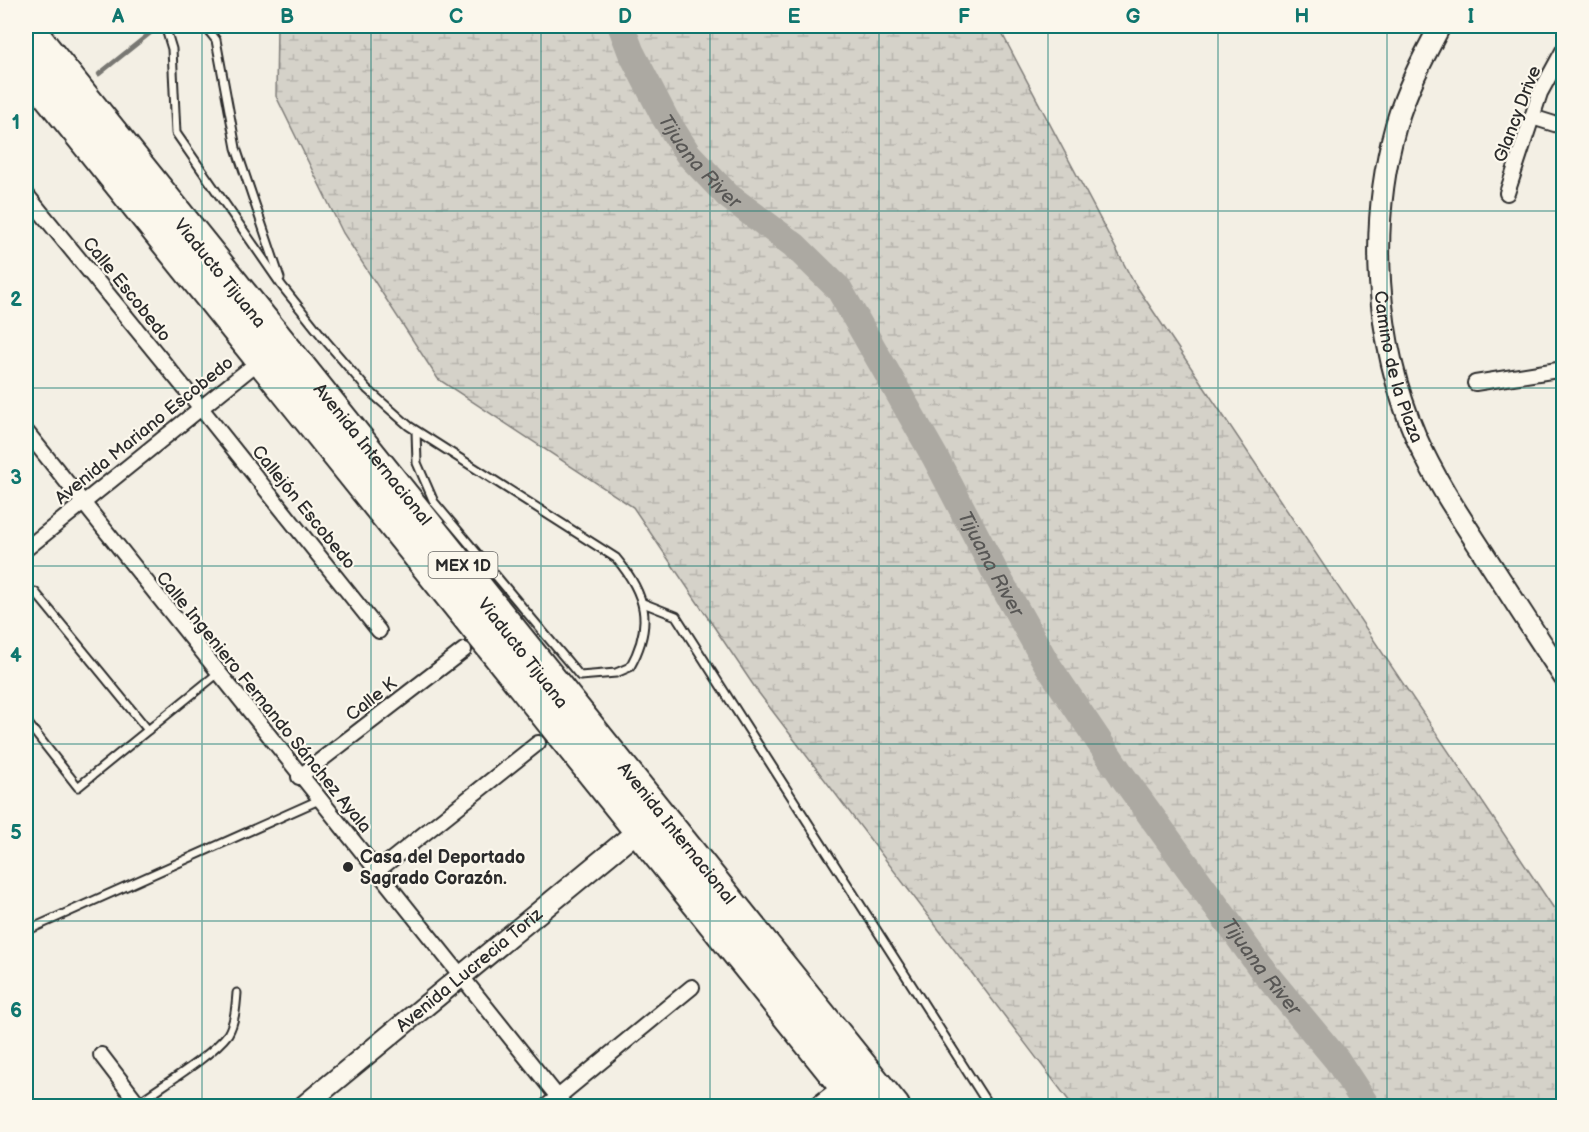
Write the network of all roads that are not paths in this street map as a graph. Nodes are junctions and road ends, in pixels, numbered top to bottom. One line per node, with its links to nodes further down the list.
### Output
1 (29, 26): 50 (highway, Avenida Internacional / MEX 1D)
2 (165, 26): 14 (lane)
3 (206, 26): 14 (lane)
4 (1440, 26): 28 (main road, Camino de la Plaza)
5 (26, 30): 49 (highway, Viaducto Tijuana)
6 (26, 41): 48 (highway, Viaducto Tijuana)
7 (1563, 49): 10 (street, Glancy Drive)
8 (26, 50): 47 (highway, Avenida Internacional / MEX 1D)
9 (26, 75): 15 (main road, Avenida Internacional)
10 (1532, 117): 11 (street); 12 (street, Glancy Drive)
11 (1563, 127)
12 (1507, 193)
13 (26, 194): 18 (street, Calle Escobedo)
14 (282, 286): 19 (lane)
15 (258, 362): 18 (street, Avenida Mariano Escobedo); 34 (main road, Avenida Internacional)
16 (1563, 369): 17 (street)
17 (1474, 383)
18 (200, 406): 21 (street, Avenida Mariano Escobedo); 25 (street, Callejón Escobedo)
19 (416, 430): 24 (lane); 24 (lane)
20 (26, 431): 21 (street, Calle Ingeniero Fernando Sánchez Ayala)
21 (81, 502): 22 (street, Avenida Mariano Escobedo); 27 (street, Calle Ingeniero Fernando Sánchez Ayala)
22 (26, 549)
23 (34, 592): 30 (lane)
24 (643, 603): 51 (lane)
25 (379, 631)
26 (464, 650): 32 (street, Calle K)
27 (217, 674): 30 (lane); 32 (street, Calle Ingeniero Fernando Sánchez Ayala)
28 (1563, 677)
29 (26, 721): 30 (lane)
30 (148, 730)
31 (538, 743): 35 (street)
32 (299, 777): 33 (street, Calle Ingeniero Fernando Sánchez Ayala)
33 (319, 800): 35 (street, Calle Ingeniero Fernando Sánchez Ayala); 36 (lane)
34 (635, 833): 37 (main road, Avenida Lucrecia Toriz); 41 (main road, Avenida Internacional)
35 (376, 872): 37 (street, Calle Ingeniero Fernando Sánchez Ayala)
36 (26, 931)
37 (462, 978): 42 (street, Calle Ingeniero Fernando Sánchez Ayala); 44 (main road, Avenida Lucrecia Toriz)
38 (692, 987): 42 (street)
39 (237, 993): 43 (lane)
40 (101, 1055): 43 (street)
41 (841, 1090): 45 (main road); 46 (main road, Avenida Internacional)
42 (557, 1104)
43 (139, 1105)
44 (304, 1107)
45 (820, 1107)
46 (854, 1107)
47 (873, 1107)
48 (878, 1107)
49 (886, 1107)
50 (896, 1107)
51 (989, 1107)

